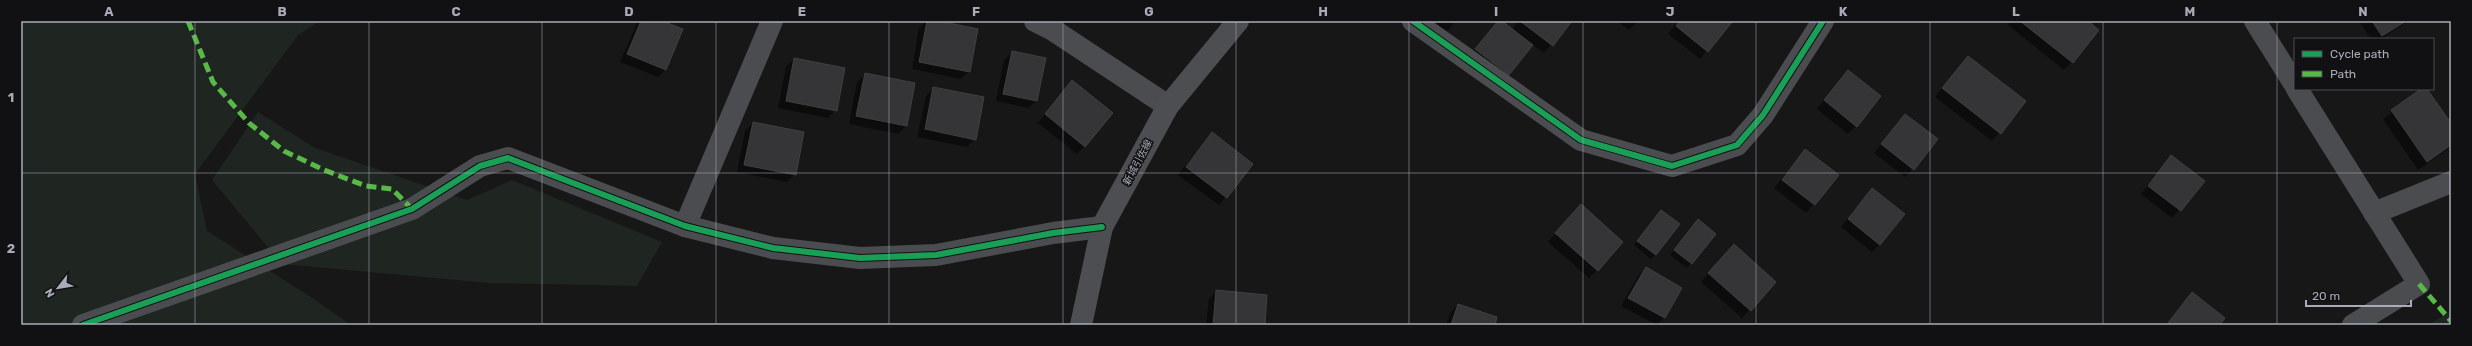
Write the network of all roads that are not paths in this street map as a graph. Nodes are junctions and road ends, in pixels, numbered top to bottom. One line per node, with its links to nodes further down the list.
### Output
1 (772, 21): 12 (street)
2 (1035, 21): 9 (street)
3 (1238, 21): 9 (main road, 新城引佐線)
4 (1413, 21): 5 (street)
5 (1823, 21)
6 (2255, 21): 7 (street)
7 (2294, 83)
8 (2298, 90): 11 (street)
9 (1168, 106): 13 (main road, 新城引佐線)
10 (2451, 182): 11 (street)
11 (2374, 213): 16 (street)
12 (685, 226): 13 (street); 14 (street)
13 (1102, 227): 15 (main road, 新城引佐線)
14 (83, 325)
15 (1082, 325)
16 (2353, 325)

